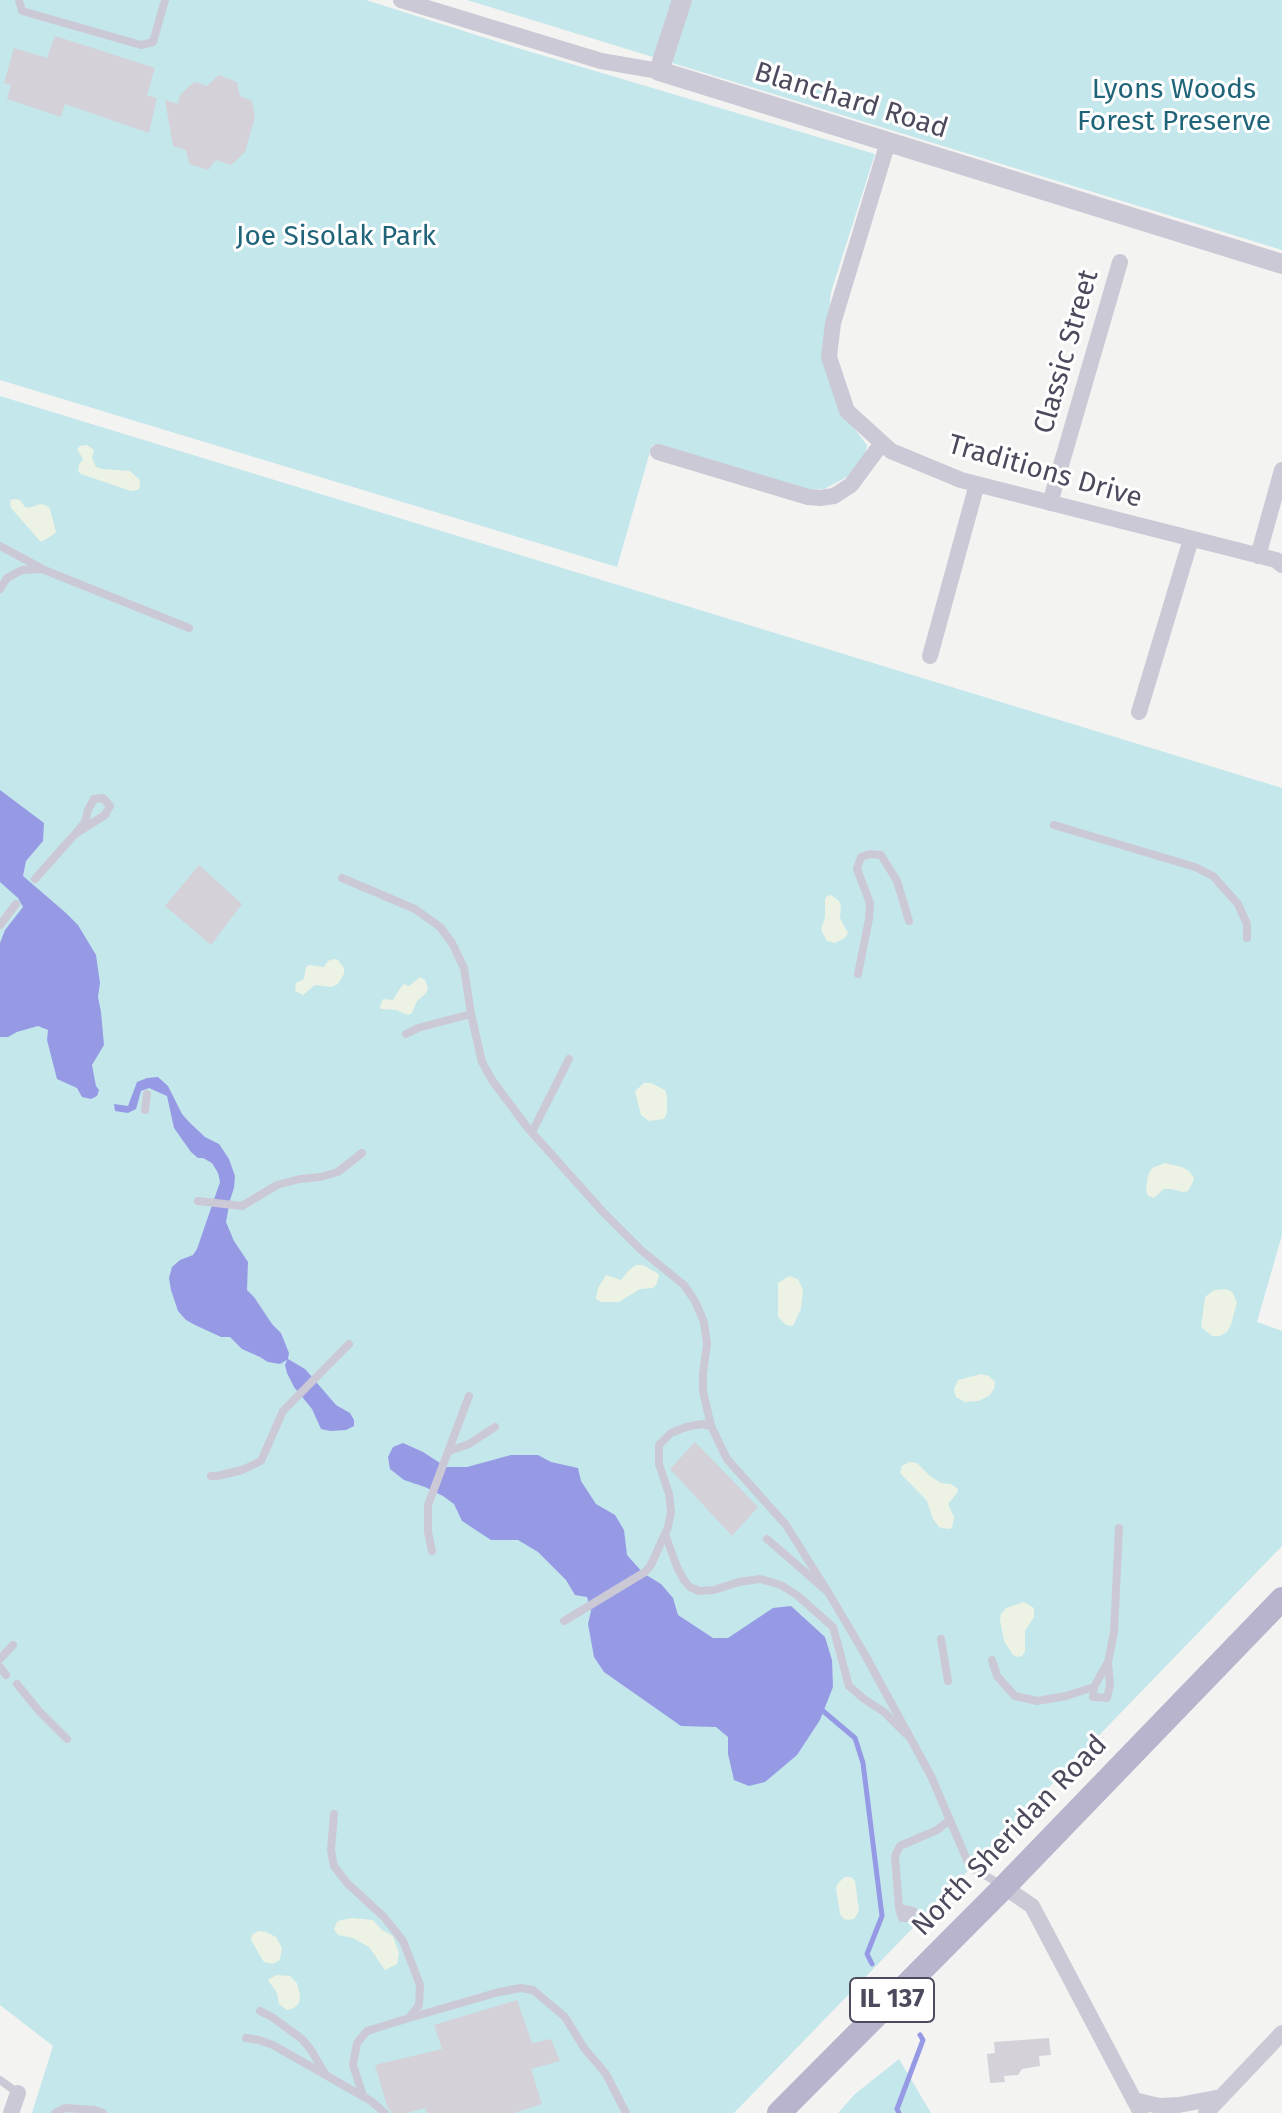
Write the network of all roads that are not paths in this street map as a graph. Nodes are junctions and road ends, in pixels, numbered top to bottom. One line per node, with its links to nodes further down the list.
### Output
1 (19, 0): 2 (lane)
2 (165, 0)
3 (401, 0): 5 (street, Blanchard Road)
4 (682, 0): 5 (street)
5 (659, 71): 6 (street, Blanchard Road)
6 (888, 142): 8 (street, Blanchard Road); 9 (street, Traditions Drive)
7 (1120, 262): 13 (street, Classic Street)
8 (1282, 264)
9 (882, 443): 10 (street); 12 (street, Traditions Drive)
10 (658, 452)
11 (1282, 470): 16 (street)
12 (977, 484): 13 (street, Traditions Drive); 21 (street)
13 (1050, 503): 14 (street, Traditions Drive)
14 (1191, 539): 16 (street, Traditions Drive); 22 (street)
15 (0, 546): 18 (lane)
16 (1258, 556): 17 (street, Traditions Drive)
17 (1282, 565)
18 (42, 569): 19 (lane); 20 (lane)
19 (0, 589)
20 (189, 628)
21 (930, 656)
22 (1139, 712)
23 (1054, 825): 30 (lane)
24 (75, 834): 24 (lane); 26 (lane)
25 (342, 878): 32 (lane)
26 (35, 879)
27 (16, 904): 29 (lane)
28 (909, 921): 31 (lane)
29 (0, 925)
30 (1247, 938)
31 (858, 974)
32 (471, 1014): 33 (lane); 37 (lane)
33 (406, 1034)
34 (569, 1059): 37 (lane)
35 (147, 1094): 36 (lane)
36 (145, 1110)
37 (532, 1132): 42 (lane)
38 (362, 1153): 39 (lane)
39 (198, 1201)
40 (349, 1344): 45 (lane)
41 (469, 1396): 44 (lane)
42 (711, 1426): 47 (lane); 50 (lane)
43 (495, 1427): 44 (lane)
44 (449, 1451): 49 (lane)
45 (211, 1476)
46 (1119, 1528): 57 (lane)
47 (665, 1534): 52 (lane); 63 (lane)
48 (767, 1539): 50 (lane)
49 (432, 1551)
50 (828, 1592): 63 (lane)
51 (1282, 1599): 67 (main road, North Sheridan Road / IL 137)
52 (564, 1621)
53 (941, 1639): 60 (lane)
54 (13, 1645): 55 (lane)
55 (0, 1659)
56 (992, 1660): 62 (lane)
57 (1108, 1662): 62 (lane); 62 (lane)
58 (0, 1667): 59 (lane)
59 (6, 1675)
60 (948, 1681)
61 (17, 1684): 64 (lane)
62 (1094, 1687)
63 (910, 1737): 66 (lane)
64 (67, 1739)
65 (334, 1814): 69 (lane)
66 (950, 1820): 67 (lane); 68 (lane)
67 (1004, 1887): 80 (street); 86 (main road, North Sheridan Road / IL 137)
68 (899, 1908)
69 (420, 1995): 70 (lane); 72 (lane)
70 (439, 2009): 72 (lane); 85 (lane)
71 (260, 2011): 75 (lane)
72 (409, 2018): 78 (lane)
73 (1282, 2033): 79 (street)
74 (246, 2038): 75 (lane)
75 (325, 2074): 78 (lane)
76 (0, 2080): 77 (lane)
77 (18, 2093): 81 (street)
78 (363, 2096): 84 (lane)
79 (1221, 2097): 80 (street); 87 (street)
80 (1137, 2106)
81 (11, 2113)
82 (55, 2113): 83 (lane)
83 (103, 2113)
84 (385, 2113)
85 (625, 2113)
86 (779, 2113)
87 (1206, 2113)

